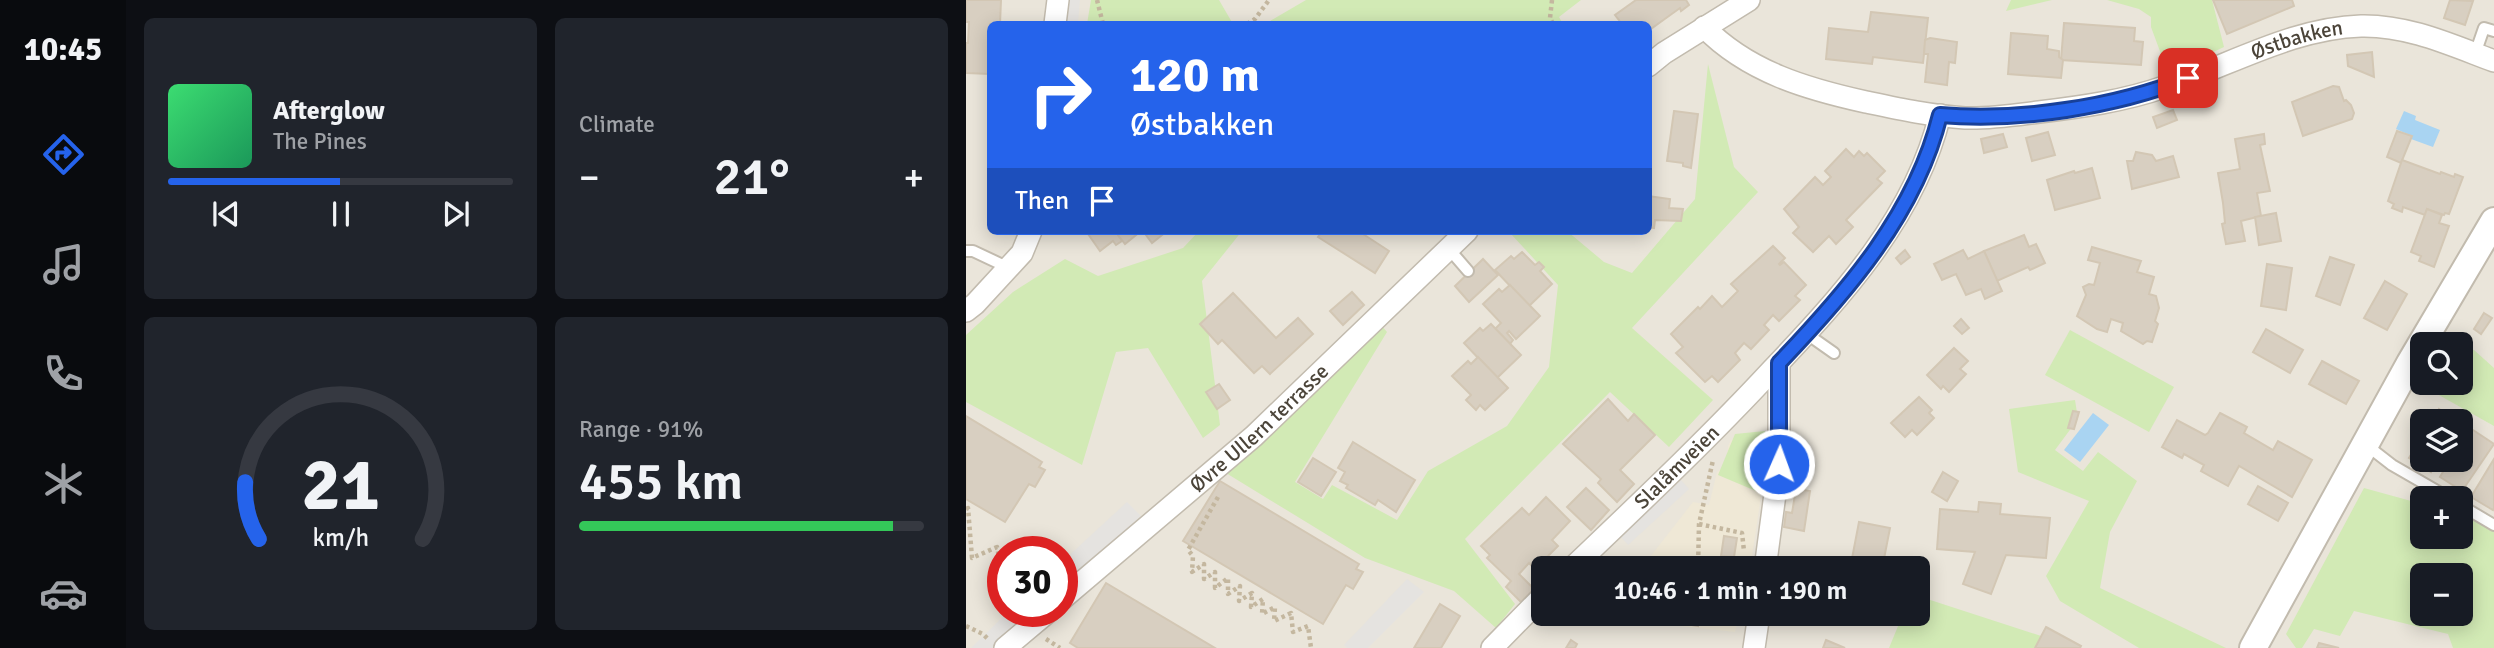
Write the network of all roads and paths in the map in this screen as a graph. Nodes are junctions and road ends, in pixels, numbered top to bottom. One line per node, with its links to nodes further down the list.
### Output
1 (1058, 0): 6 (street)
2 (1097, 0): 7 (path)
3 (1269, 0): 8 (path)
4 (1552, 0): 9 (path)
5 (1749, 0): 10 (street)
6 (1055, 21)
7 (1102, 21)
8 (1252, 21)
9 (1552, 21)
10 (1704, 27): 13 (street); 14 (street, Østbakken)
11 (2494, 31): 12 (lane)
12 (2484, 57): 14 (street, Østbakken)
13 (1652, 63)
14 (1940, 115): 23 (street, Slalåmveien)
15 (2494, 221): 27 (street)
16 (1029, 235): 20 (street)
17 (1463, 235): 18 (street, Øvre Ullern terrasse)
18 (1449, 249): 21 (lane); 28 (street, Øvre Ullern terrasse)
19 (966, 251): 20 (lane)
20 (1009, 268): 22 (street)
21 (1468, 271)
22 (966, 311)
23 (1807, 334): 24 (lane); 25 (street, Slalåmveien)
24 (1834, 353)
25 (1779, 363): 26 (street, Slalåmveien); 38 (street)
26 (1712, 435): 32 (path); 36 (street, Slalåmveien)
27 (2365, 444): 29 (lane); 48 (street)
28 (1215, 470): 39 (street, Øvre Ullern terrasse); 45 (path)
29 (2428, 486)
30 (966, 509): 34 (path)
31 (2473, 512): 33 (lane)
32 (1699, 524): 35 (path); 37 (path)
33 (2494, 524)
34 (987, 551)
35 (1745, 555)
36 (1585, 556)
37 (1698, 556)
38 (1767, 556)
39 (1078, 586)
40 (1531, 608): 46 (street)
41 (966, 626): 44 (path)
42 (1757, 626): 47 (street)
43 (1029, 627): 44 (street)
44 (1003, 648)
45 (1311, 648)
46 (1492, 648)
47 (1754, 648)
48 (2253, 648)

